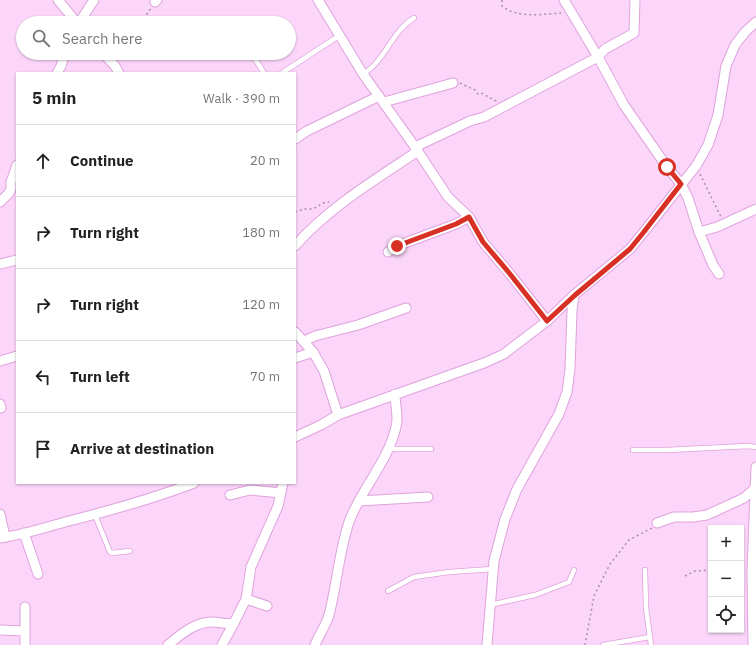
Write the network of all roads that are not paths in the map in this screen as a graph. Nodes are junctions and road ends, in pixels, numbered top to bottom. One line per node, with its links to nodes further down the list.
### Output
1 (58, 0): 6 (street)
2 (94, 0): 7 (street)
3 (318, 0): 10 (street)
4 (564, 0): 11 (street)
5 (635, 0): 11 (street)
6 (72, 16)
7 (83, 16)
8 (414, 18): 19 (lane)
9 (756, 22): 25 (street)
10 (340, 35): 18 (lane); 19 (street)
11 (598, 57): 23 (street); 25 (street)
12 (63, 60): 15 (street)
13 (109, 60): 16 (street)
14 (256, 60): 17 (lane)
15 (58, 72)
16 (118, 72)
17 (263, 72)
18 (284, 72)
19 (363, 74): 21 (street)
20 (453, 83): 21 (street)
21 (382, 99): 22 (street); 23 (street)
22 (296, 138)
23 (417, 149): 28 (street); 30 (street)
24 (16, 168): 26 (street)
25 (681, 184): 29 (street); 35 (street)
26 (0, 202)
27 (756, 209): 29 (street)
28 (469, 217): 31 (street); 37 (street)
29 (699, 232): 34 (street)
30 (296, 245)
31 (388, 252)
32 (16, 260): 33 (street)
33 (0, 264)
34 (719, 274)
35 (574, 296): 37 (street); 65 (street)
36 (406, 308): 39 (street)
37 (547, 321): 44 (street)
38 (296, 333): 39 (street)
39 (304, 341): 40 (street)
40 (313, 352): 42 (street); 45 (street)
41 (16, 356): 43 (street)
42 (296, 358)
43 (0, 361)
44 (395, 394): 45 (street); 48 (street)
45 (338, 415): 46 (street)
46 (296, 437)
47 (756, 447): 50 (lane)
48 (388, 449): 49 (lane); 58 (street)
49 (432, 449)
50 (633, 450)
51 (756, 467): 54 (street)
52 (192, 484): 60 (street)
53 (283, 484): 55 (street)
54 (754, 489): 61 (street); 85 (street)
55 (281, 493): 56 (street); 70 (street)
56 (230, 495)
57 (428, 497): 58 (street)
58 (359, 501): 81 (street)
59 (0, 514): 63 (street)
60 (95, 515): 62 (street); 64 (lane)
61 (657, 524)
62 (24, 533): 63 (street); 68 (street)
63 (3, 538)
64 (130, 551)
65 (493, 569): 69 (lane); 71 (street)
66 (574, 570): 71 (lane)
67 (645, 570): 77 (lane)
68 (38, 574)
69 (388, 591)
70 (246, 599): 72 (street); 74 (street)
71 (490, 605): 82 (street)
72 (267, 606)
73 (25, 607): 76 (street)
74 (234, 623): 78 (street); 80 (street)
75 (0, 630): 76 (street)
76 (25, 630): 79 (street)
77 (650, 637): 83 (lane); 84 (lane)
78 (225, 644)
79 (25, 645)
80 (168, 645)
81 (315, 645)
82 (487, 645)
83 (603, 645)
84 (651, 645)
85 (753, 645)

